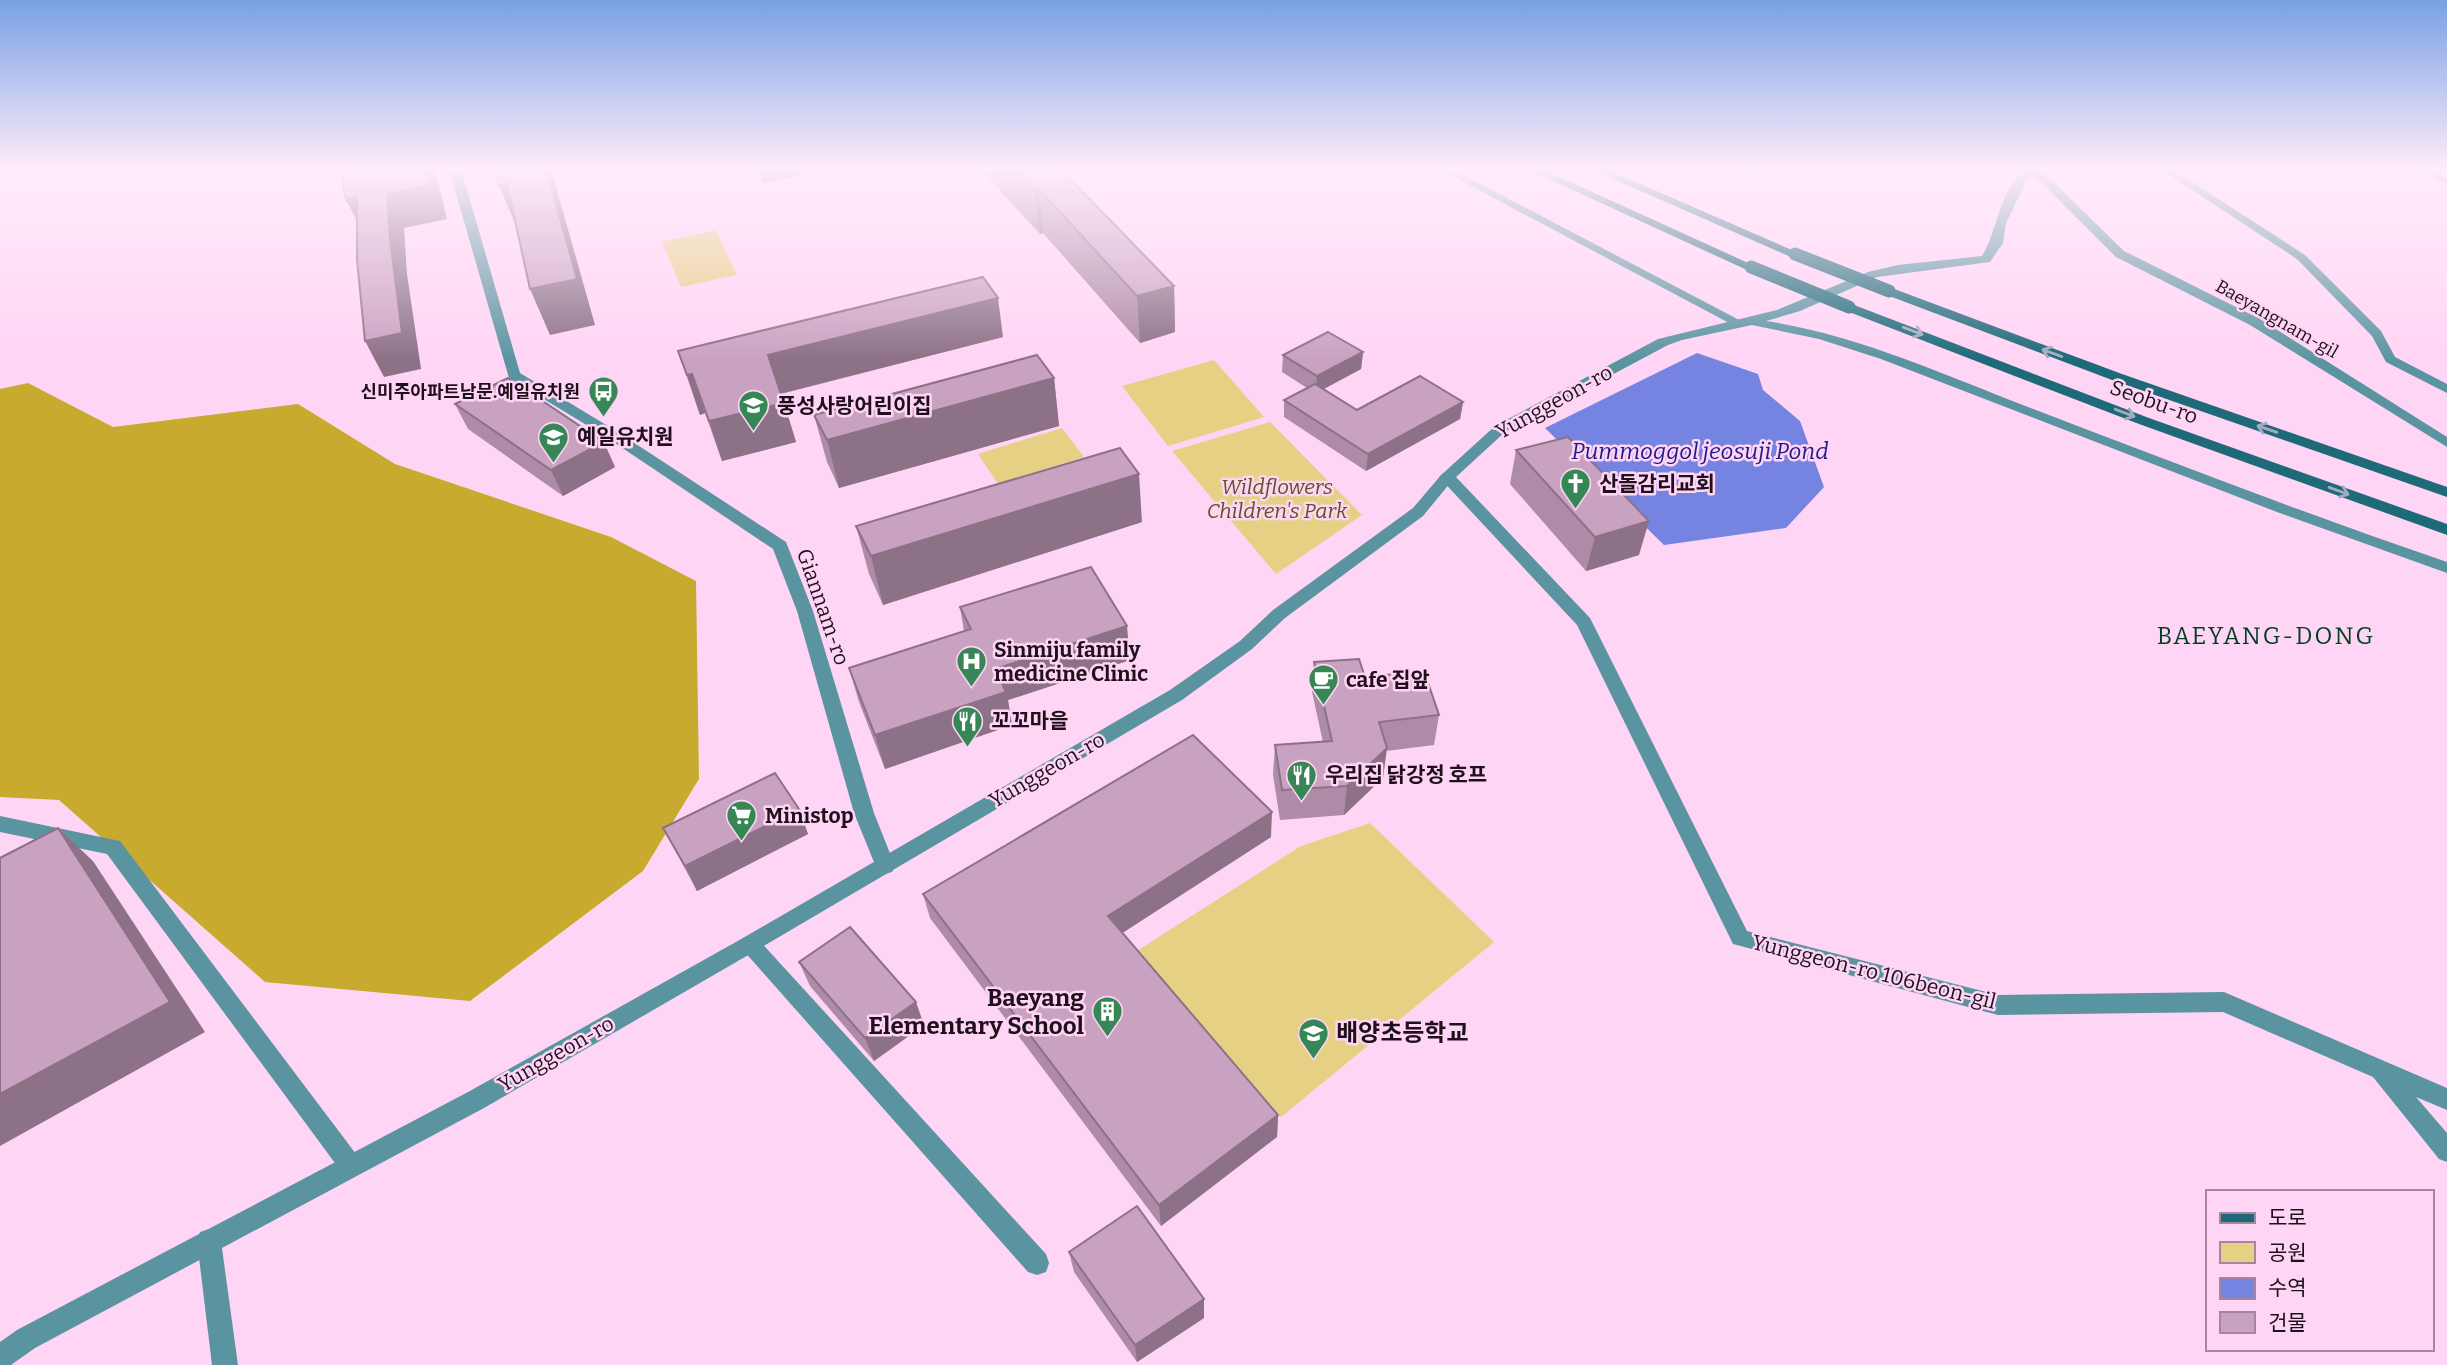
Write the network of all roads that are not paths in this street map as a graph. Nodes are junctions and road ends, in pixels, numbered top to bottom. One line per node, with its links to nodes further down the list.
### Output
1 (474, 233): 16 (street, Giannam-ro)
2 (1566, 233): 8 (lane)
3 (1674, 233): 13 (main road, Seobu-ro, one-way to 13, bridge)
4 (1745, 233): 12 (main road, Seobu-ro, one-way to 4, bridge)
5 (1999, 233): 8 (street, Yunggeon-ro)
6 (2098, 233): 10 (street, Baeyangnam-gil)
7 (2263, 233): 9 (lane)
8 (1737, 322): 11 (street, Yunggeon-ro); 14 (street)
9 (2447, 389)
10 (2447, 443)
11 (1447, 477): 16 (street, Yunggeon-ro); 18 (street, Yunggeon-ro 106beon-gil)
12 (2447, 492)
13 (2447, 530)
14 (2447, 568)
15 (0, 824): 21 (street)
16 (885, 866): 17 (street, Yunggeon-ro)
17 (750, 944): 21 (street, Yunggeon-ro); 23 (street)
18 (2378, 1069): 19 (street, Yunggeon-ro 106beon-gil); 20 (street, Yunggeon-ro 106beon-gil)
19 (2447, 1099)
20 (2447, 1152)
21 (351, 1166): 22 (street, Yunggeon-ro)
22 (209, 1241): 24 (street, Yunggeon-ro); 25 (street)
23 (1037, 1263)
24 (0, 1357)
25 (225, 1365)

